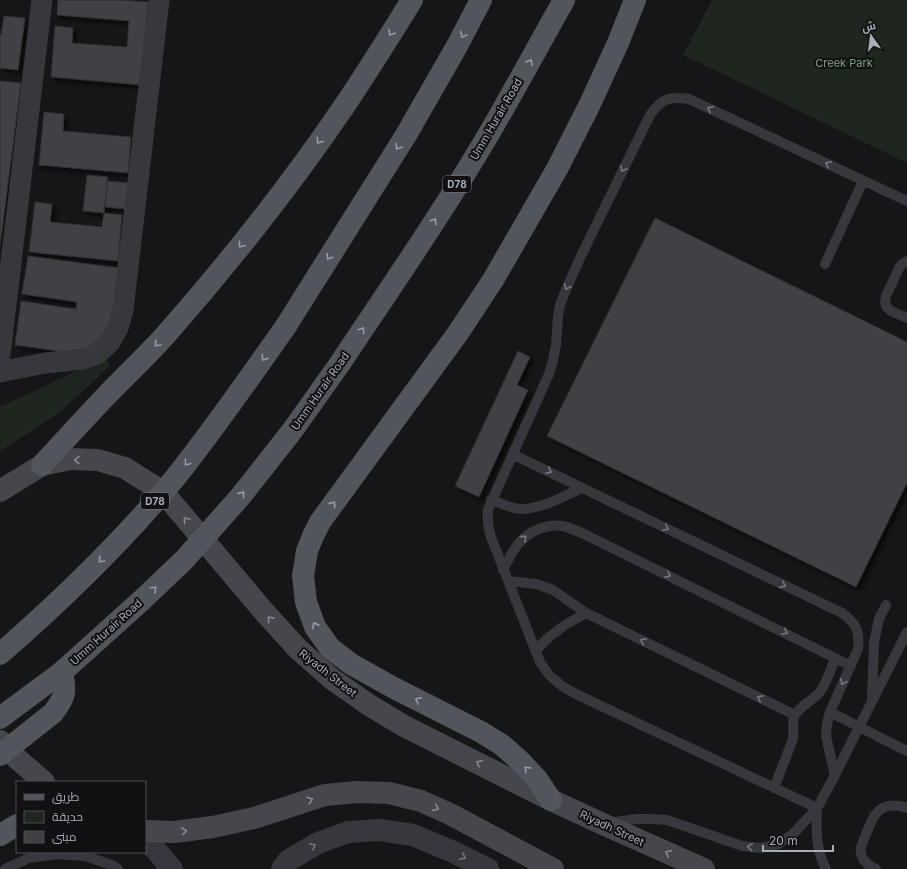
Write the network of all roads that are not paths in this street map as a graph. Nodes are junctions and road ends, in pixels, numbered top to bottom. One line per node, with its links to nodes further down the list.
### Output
1 (42, 0): 12 (street)
2 (159, 0): 13 (street)
3 (412, 0): 15 (main road, one-way to 15)
4 (481, 0): 25 (main road, D78, one-way to 25, bridge)
5 (564, 0): 28 (main road, Umm Hurair Road / D78, one-way to 5, bridge)
6 (635, 0): 40 (main road, one-way to 6)
7 (863, 181): 8 (lane); 10 (lane); 14 (lane, one-way to 14)
8 (907, 201)
9 (907, 261): 11 (lane)
10 (825, 264)
11 (907, 318)
12 (0, 355)
13 (0, 372)
14 (514, 454): 16 (lane, one-way to 16); 18 (lane)
15 (42, 465): 17 (main road, Riyadh Street); 40 (main road, Riyadh Street, one-way to 15)
16 (582, 488): 18 (lane); 27 (lane, one-way to 27)
17 (0, 491)
18 (492, 500): 19 (lane)
19 (504, 570): 20 (lane); 26 (lane, one-way to 26)
20 (508, 581): 22 (lane); 24 (lane)
21 (886, 605): 29 (lane)
22 (586, 613): 24 (lane); 31 (lane, one-way to 22)
23 (907, 632): 29 (lane)
24 (535, 651): 39 (lane)
25 (0, 654)
26 (835, 658): 27 (lane); 31 (lane)
27 (851, 666): 30 (lane, one-way to 30)
28 (62, 672): 32 (main road, Umm Hurair Road / D78); 36 (main road, bridge)
29 (872, 701): 33 (lane)
30 (830, 712): 33 (lane); 37 (lane)
31 (795, 714): 39 (lane)
32 (0, 718)
33 (860, 727): 35 (lane); 37 (lane)
34 (0, 741): 38 (main road)
35 (907, 751)
36 (0, 755)
37 (835, 776): 41 (lane)
38 (43, 781)
39 (774, 788): 41 (lane)
40 (551, 800): 43 (main road, Riyadh Street)
41 (817, 808): 43 (lane, one-way to 43); 55 (lane)
42 (907, 808): 56 (lane)
43 (605, 825): 54 (main road, Riyadh Street, one-way to 43)
44 (16, 826): 46 (main road)
45 (146, 831): 53 (main road, one-way to 53)
46 (0, 835)
47 (146, 842): 50 (street)
48 (5, 869): 49 (lane)
49 (118, 869)
50 (172, 869)
51 (282, 869): 52 (street, one-way to 52)
52 (488, 869)
53 (553, 869)
54 (704, 869)
55 (826, 869)
56 (876, 869)

